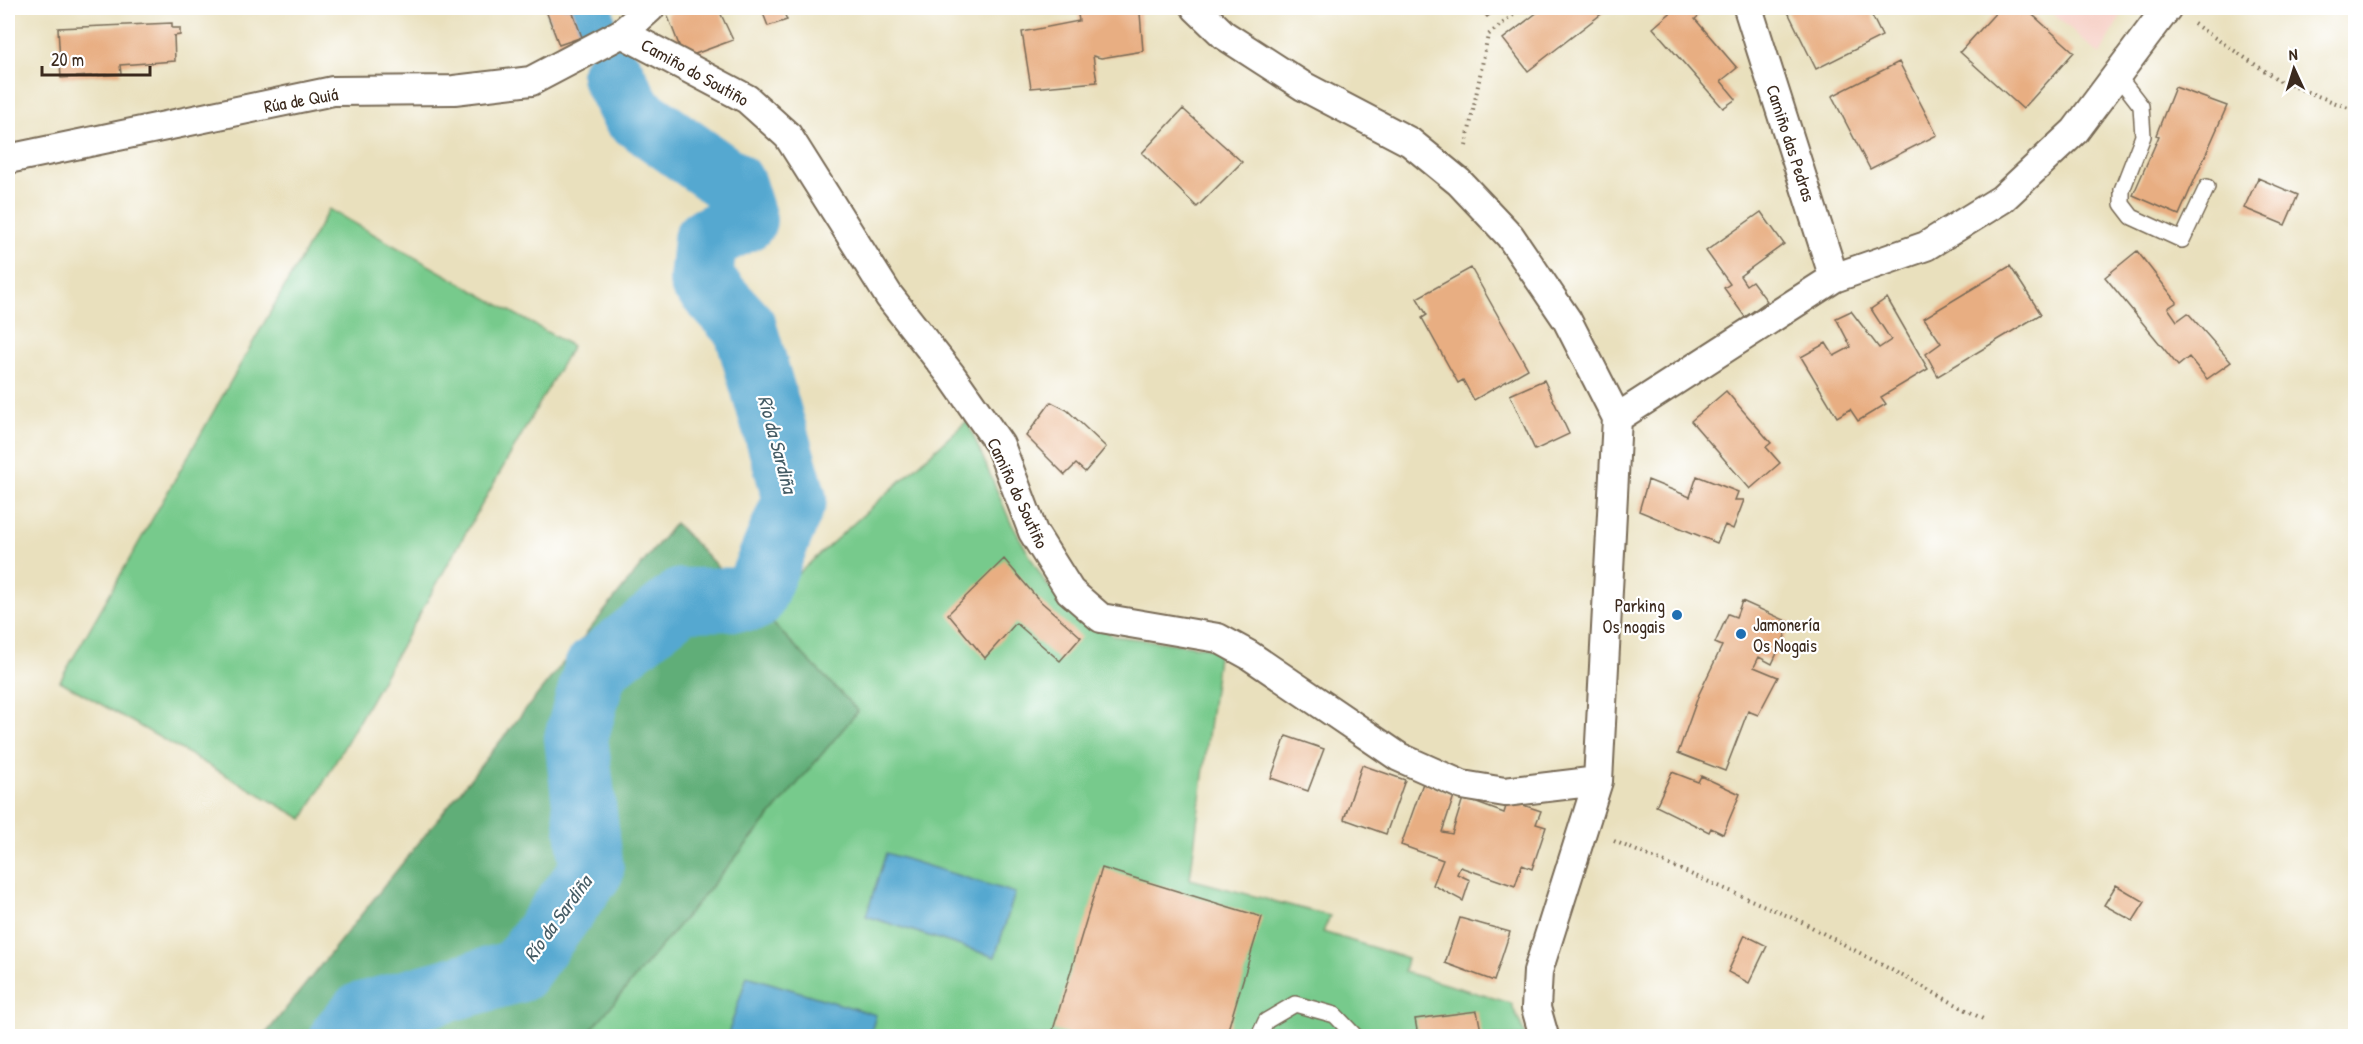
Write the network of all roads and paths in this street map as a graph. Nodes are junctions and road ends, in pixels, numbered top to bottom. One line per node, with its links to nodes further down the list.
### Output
1 (650, 8): 6 (street, Rúa de Quiá)
2 (1196, 8): 10 (street)
3 (1522, 8): 10 (path)
4 (1748, 8): 12 (street, Camiño das Pedras)
5 (2177, 14): 7 (street); 8 (path)
6 (622, 33): 9 (street, Rúa de Quiá); 14 (street, Camiño do Soutiño)
7 (2117, 75): 11 (lane); 12 (street)
8 (2355, 111)
9 (8, 159)
10 (1458, 182): 13 (street)
11 (2207, 187)
12 (1834, 278): 13 (street)
13 (1617, 418): 14 (street)
14 (1598, 781): 15 (street)
15 (1583, 827): 16 (path); 19 (street)
16 (1983, 1019)
17 (1259, 1036): 18 (lane)
18 (1355, 1036)
19 (1544, 1036)

